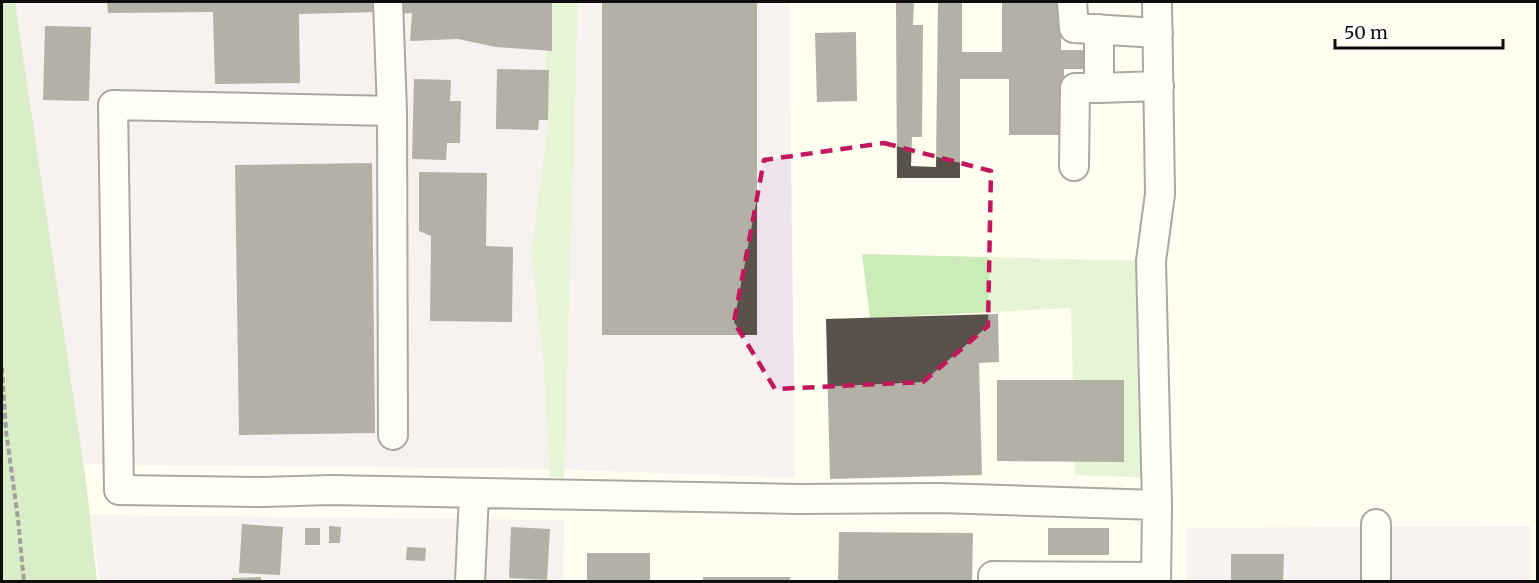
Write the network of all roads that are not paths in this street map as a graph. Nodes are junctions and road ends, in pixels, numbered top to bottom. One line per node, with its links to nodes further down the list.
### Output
1 (388, 2): 8 (street)
2 (1072, 2): 4 (street)
3 (1158, 2): 5 (street)
4 (1099, 29): 5 (street); 7 (street)
5 (1158, 33): 6 (street)
6 (1159, 86): 7 (street); 12 (street)
7 (1099, 88): 9 (street)
8 (392, 111): 10 (street); 11 (street)
9 (1074, 166)
10 (393, 435)
11 (474, 494): 12 (street); 16 (street)
12 (1157, 505): 15 (street)
13 (1376, 524): 18 (street)
14 (1072, 579): 15 (street); 17 (street)
15 (1156, 579)
16 (470, 582)
17 (993, 582)
18 (1376, 582)

